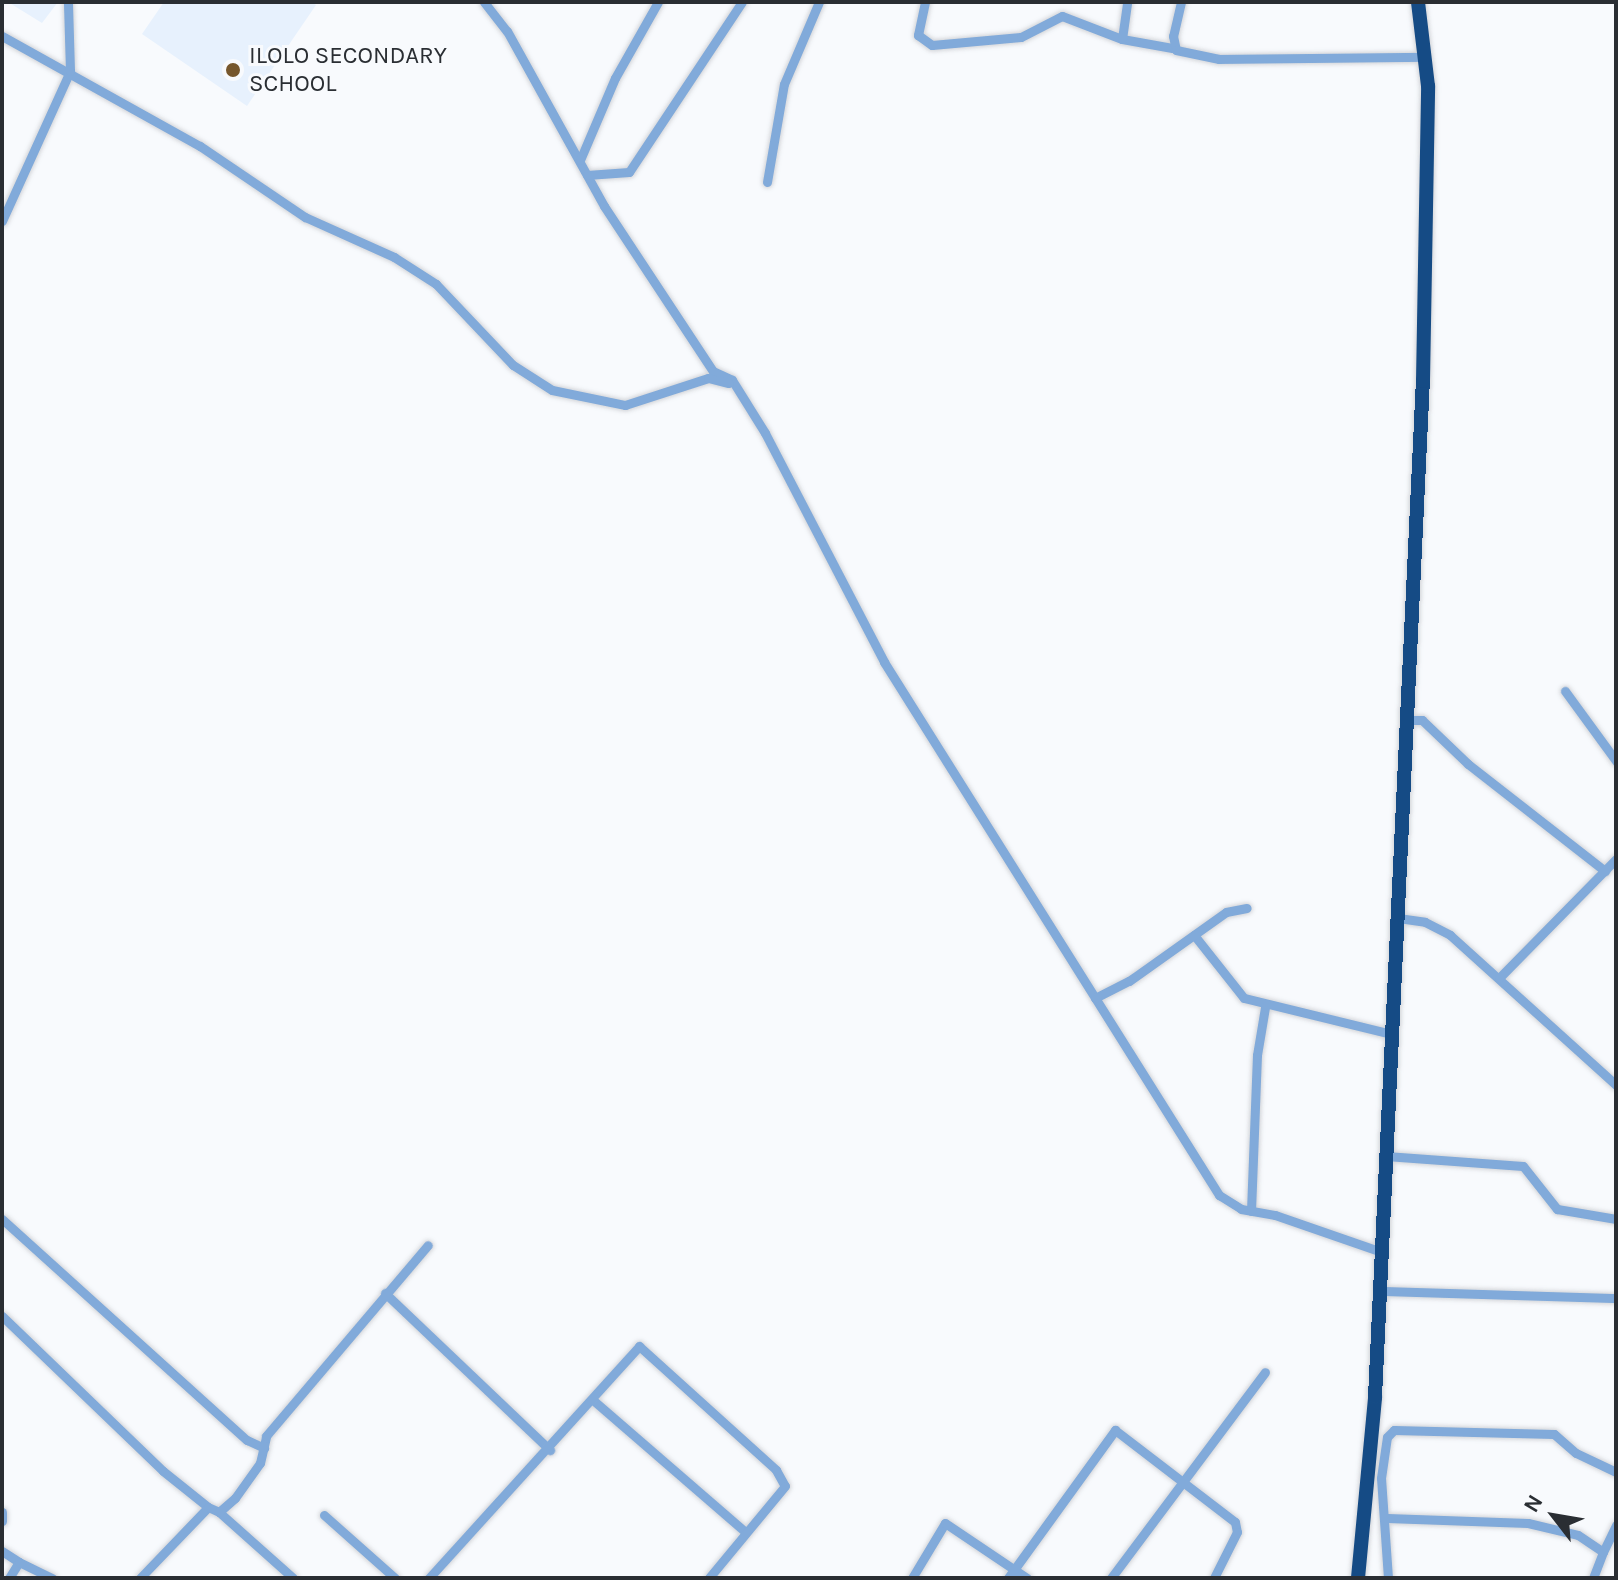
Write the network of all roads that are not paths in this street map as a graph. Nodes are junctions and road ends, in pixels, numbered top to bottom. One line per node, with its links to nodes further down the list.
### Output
1 (68, 2): 14 (street)
2 (484, 2): 15 (street)
3 (658, 2): 15 (street)
4 (742, 2): 16 (street)
5 (819, 2): 17 (street)
6 (925, 2): 11 (street)
7 (1127, 2): 11 (street)
8 (1181, 2): 12 (street)
9 (1418, 2): 13 (highway)
10 (2, 36): 14 (street)
11 (1122, 39): 12 (street)
12 (1172, 48): 13 (street)
13 (1425, 57): 21 (highway)
14 (70, 71): 18 (street); 19 (street)
15 (580, 160): 16 (street)
16 (587, 175): 19 (street)
17 (767, 182)
18 (2, 221)
19 (735, 385): 29 (street)
20 (1565, 691): 22 (street)
21 (1407, 720): 24 (street); 26 (highway)
22 (1616, 761)
23 (1616, 859): 24 (street)
24 (1605, 871): 28 (street)
25 (1247, 908): 27 (street)
26 (1398, 918): 28 (street); 31 (highway)
27 (1194, 935): 29 (street); 30 (street)
28 (1499, 978): 32 (street)
29 (1095, 998): 34 (street)
30 (1265, 1007): 31 (street); 34 (street)
31 (1392, 1034): 33 (highway)
32 (1616, 1085)
33 (1386, 1156): 36 (street); 38 (highway)
34 (1251, 1211): 38 (street)
35 (2, 1219): 45 (street)
36 (1616, 1219)
37 (428, 1245): 40 (street)
38 (1382, 1252): 39 (highway)
39 (1380, 1291): 41 (street); 73 (highway)
40 (385, 1293): 45 (street); 46 (street)
41 (1616, 1298)
42 (2, 1316): 49 (street)
43 (1265, 1372): 48 (street)
44 (593, 1400): 46 (street); 56 (street); 56 (street)
45 (264, 1448): 51 (street)
46 (550, 1450): 66 (street)
47 (1616, 1472): 53 (street)
48 (1183, 1482): 60 (street); 71 (street); 72 (street)
49 (208, 1507): 51 (street); 63 (street)
50 (2, 1512): 54 (street)
51 (219, 1512): 64 (street)
52 (324, 1515): 65 (street)
53 (1387, 1518): 58 (street); 74 (street)
54 (2, 1521)
55 (1616, 1525): 58 (street)
56 (744, 1531): 67 (street)
57 (2, 1551): 59 (street)
58 (1603, 1552): 75 (street)
59 (19, 1562): 61 (street); 62 (street)
60 (1015, 1569): 68 (street); 69 (street); 70 (street)
61 (9, 1578)
62 (52, 1578)
63 (140, 1578)
64 (293, 1578)
65 (395, 1578)
66 (429, 1578)
67 (709, 1578)
68 (912, 1578)
69 (1008, 1578)
70 (1027, 1578)
71 (1111, 1578)
72 (1214, 1578)
73 (1358, 1578)
74 (1388, 1578)
75 (1593, 1578)

